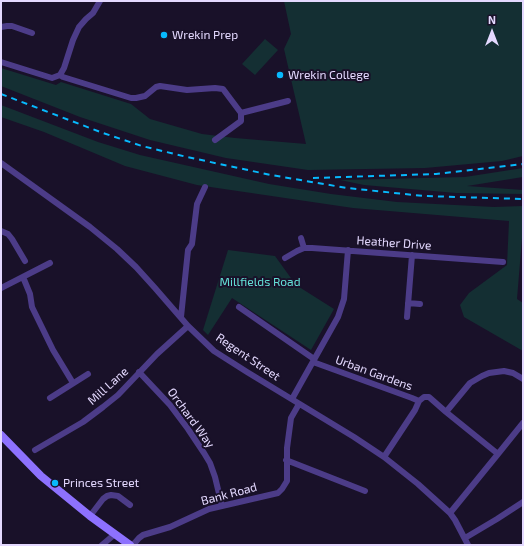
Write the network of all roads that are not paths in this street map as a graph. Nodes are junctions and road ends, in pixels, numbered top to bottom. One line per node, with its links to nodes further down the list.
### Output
1 (100, 1): 5 (street)
2 (1, 27): 3 (street)
3 (32, 33)
4 (1, 62): 5 (street)
5 (60, 75): 7 (street)
6 (288, 101): 7 (street)
7 (241, 113): 8 (street)
8 (215, 140)
9 (2, 167): 25 (street, Regent Street)
10 (205, 187): 25 (street)
11 (1, 231): 17 (street)
12 (301, 238): 13 (street)
13 (304, 248): 14 (street, Heather Drive); 16 (street, Heather Drive)
14 (348, 250): 15 (street, Heather Drive); 28 (street)
15 (412, 255): 18 (street, Heather Drive); 22 (street)
16 (285, 258)
17 (25, 261)
18 (503, 262)
19 (50, 263): 20 (street)
20 (23, 277): 21 (street); 32 (street)
21 (1, 288)
22 (408, 303): 23 (street); 26 (street)
23 (420, 304)
24 (239, 308): 28 (street, Urban Gardens)
25 (181, 317): 27 (street, Regent Street)
26 (407, 317)
27 (188, 326): 29 (street, Mill Lane); 34 (street, Regent Street)
28 (314, 360): 34 (street); 35 (street, Urban Gardens)
29 (139, 372): 40 (street, Mill Lane); 47 (street, Orchard Way)
30 (88, 374): 32 (street)
31 (523, 379): 37 (street)
32 (73, 383): 33 (street)
33 (50, 398)
34 (292, 399): 36 (street, Regent Street)
35 (419, 401): 37 (street, Urban Gardens); 42 (street)
36 (300, 404): 42 (street, Regent Street); 43 (street, Bank Road)
37 (446, 412): 41 (street, Urban Gardens)
38 (523, 423): 41 (street)
39 (1, 435): 49 (street)
40 (35, 450)
41 (498, 454): 48 (street)
42 (384, 457): 48 (street, Regent Street)
43 (286, 460): 44 (street); 47 (street, Bank Road)
44 (364, 491)
45 (523, 502): 51 (street)
46 (130, 505): 49 (street)
47 (222, 506): 53 (street, Bank Road)
48 (450, 513): 51 (street, Regent Street)
49 (90, 516): 50 (street)
50 (115, 534): 52 (street); 53 (street)
51 (465, 538): 54 (street, Regent Street)
52 (102, 545)
53 (131, 545)
54 (468, 545)

